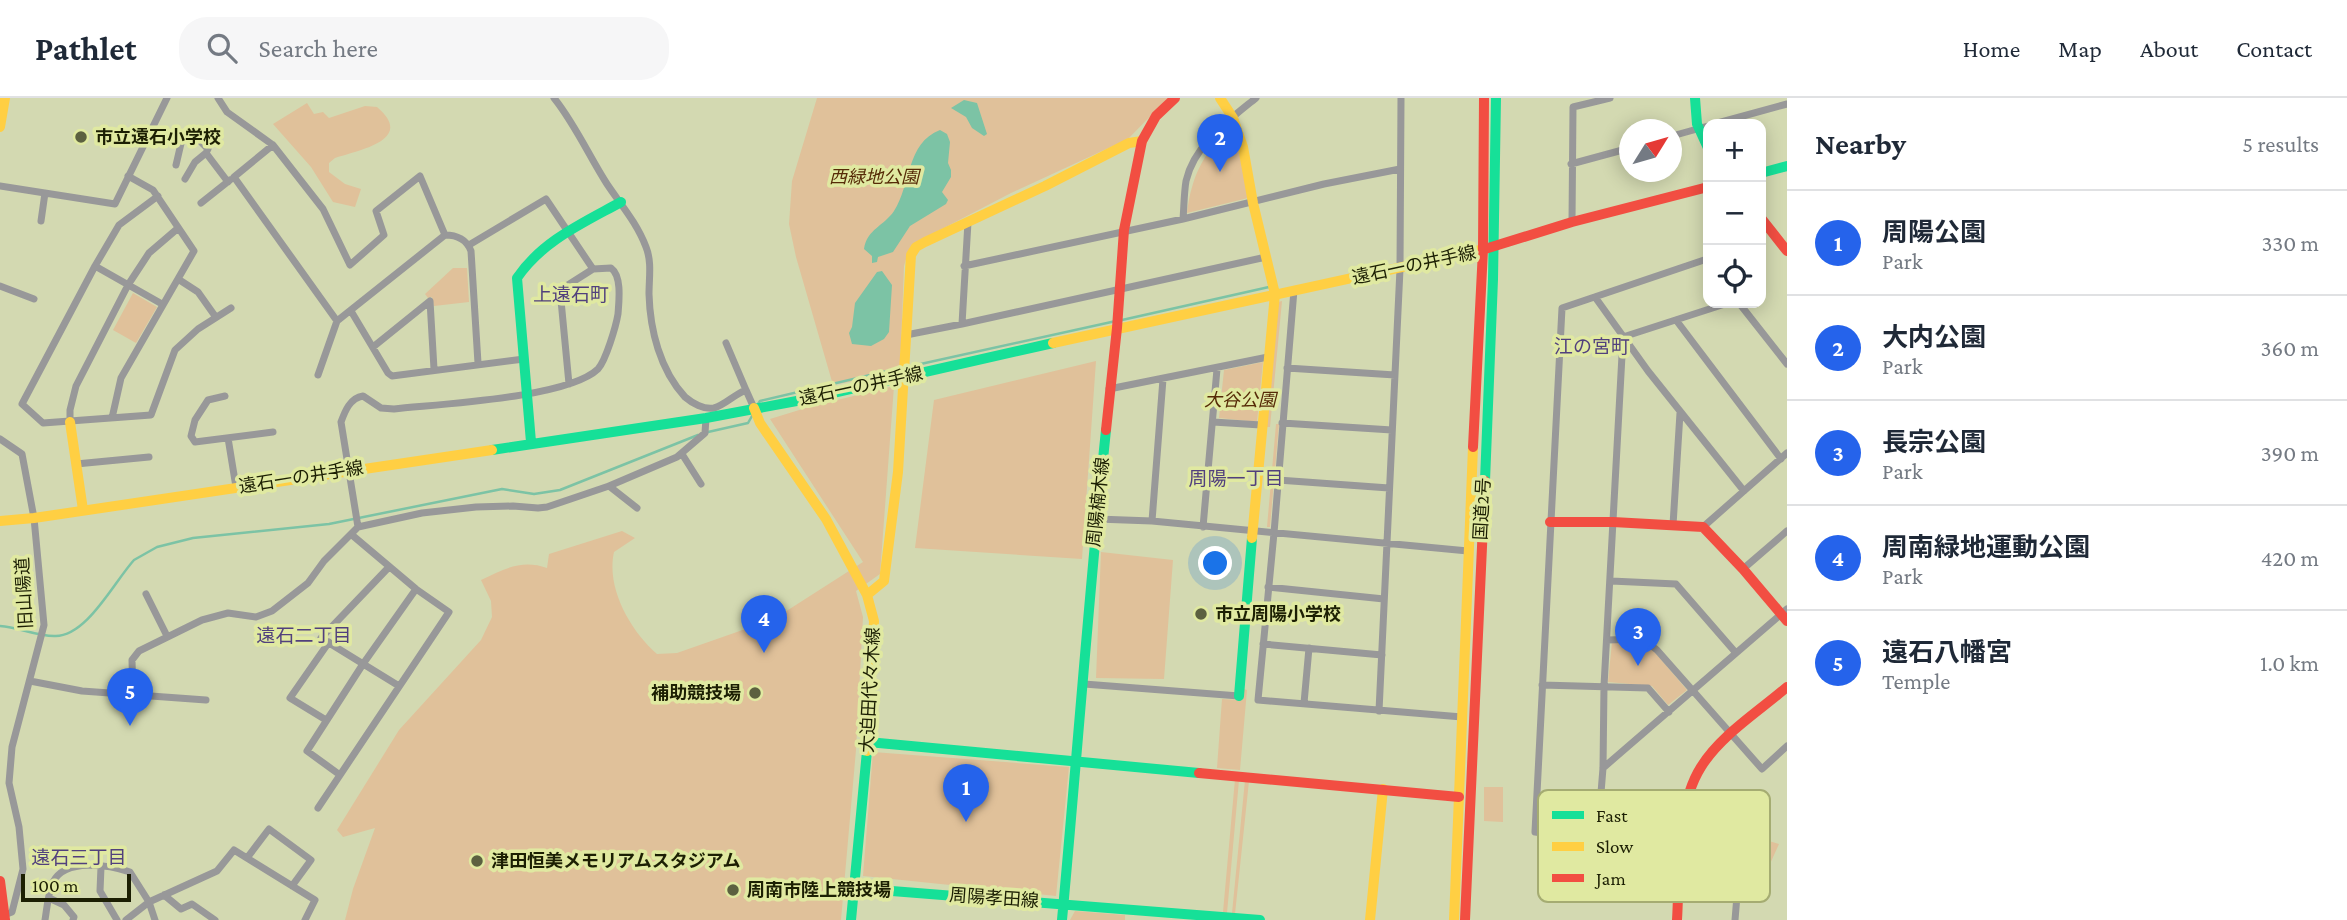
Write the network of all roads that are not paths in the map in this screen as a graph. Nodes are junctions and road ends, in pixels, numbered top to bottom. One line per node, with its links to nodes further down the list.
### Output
1 (5, 98): 17 (main road)
2 (167, 98): 29 (street)
3 (218, 98): 21 (street)
4 (554, 98): 36 (street)
5 (1175, 98): 20 (main road, 周陽楠木線)
6 (1220, 98): 15 (main road)
7 (1256, 98): 13 (street)
8 (1401, 98): 27 (street)
9 (1484, 98): 50 (main road, 国道2号)
10 (1496, 98): 50 (main road, 国道2号)
11 (1609, 98): 24 (street)
12 (1695, 98): 18 (main road)
13 (1246, 101): 15 (street)
14 (1787, 104): 16 (street)
15 (1233, 118): 38 (main road); 39 (street)
16 (1732, 119)
17 (0, 127)
18 (1703, 127): 19 (street)
19 (1682, 133)
20 (1142, 141): 41 (main road); 45 (main road, 周陽楠木線)
21 (273, 145): 31 (street); 47 (street)
22 (1619, 151): 24 (street)
23 (206, 153): 25 (street); 30 (street); 31 (street)
24 (1571, 164): 42 (street)
25 (176, 165)
26 (1787, 166): 28 (main road)
27 (1400, 169): 38 (street); 57 (street)
28 (1766, 172)
29 (128, 176): 34 (street); 35 (street)
30 (185, 179)
31 (231, 179): 37 (street); 73 (street)
32 (0, 186): 34 (street)
33 (1703, 188): 42 (main road, 遠石一の井手線)
34 (45, 193): 40 (street)
35 (157, 196): 44 (street); 54 (street)
36 (621, 202): 46 (main road); 92 (street)
37 (201, 203)
38 (1253, 203): 39 (street); 52 (main road)
39 (1183, 219): 45 (street)
40 (41, 221)
41 (968, 222): 55 (street); 76 (main road)
42 (1572, 222): 50 (main road, 遠石一の井手線)
43 (1766, 222): 48 (main road)
44 (177, 229): 58 (street); 59 (street)
45 (1124, 230): 55 (street); 61 (main road, 周陽楠木線)
46 (568, 233): 49 (street); 56 (street); 81 (main road)
47 (445, 235): 49 (street); 70 (street)
48 (1781, 235): 51 (main road)
49 (469, 245): 82 (street)
50 (1488, 248): 57 (main road, 遠石一の井手線); 137 (main road, 国道2号); 208 (main road, 国道2号)
51 (1787, 251)
52 (1266, 257): 61 (street); 63 (main road)
53 (1703, 260): 64 (street)
54 (95, 266): 59 (street); 100 (street)
55 (964, 266): 75 (street)
56 (593, 269): 91 (street); 91 (street)
57 (1400, 269): 62 (main road, 遠石一の井手線); 88 (street)
58 (178, 279): 66 (street); 71 (street)
59 (128, 285): 66 (street); 100 (street)
60 (0, 286): 65 (street)
61 (1120, 289): 74 (main road, 周陽楠木線); 75 (street)
62 (1294, 290): 63 (main road, 遠石一の井手線); 84 (street)
63 (1275, 294): 74 (main road, 遠石一の井手線); 80 (main road)
64 (1595, 297): 77 (street); 126 (street)
65 (34, 299)
66 (162, 304): 98 (street)
67 (230, 308): 71 (street)
68 (1713, 308): 72 (street)
69 (1744, 308): 83 (street)
70 (351, 311): 73 (street); 79 (street)
71 (215, 316): 98 (street)
72 (1676, 320): 77 (street); 110 (street)
73 (337, 321): 87 (street)
74 (1117, 323): 89 (main road, 遠石一の井手線); 93 (main road, 周陽楠木線)
75 (962, 324): 76 (street)
76 (906, 335): 89 (main road)
77 (1623, 337): 97 (street); 127 (street)
78 (726, 344): 92 (street)
79 (373, 347): 85 (street); 85 (street)
80 (1268, 357): 86 (street); 103 (main road)
81 (524, 359): 82 (street); 94 (main road)
82 (478, 363): 85 (street)
83 (1787, 364)
84 (1287, 368): 88 (street); 102 (street)
85 (435, 369)
86 (1217, 369): 90 (street); 101 (street)
87 (318, 375)
88 (1395, 375): 104 (street)
89 (904, 377): 96 (main road, 遠石一の井手線); 144 (main road)
90 (1163, 379): 93 (street); 125 (street)
91 (569, 384): 94 (street)
92 (746, 390): 96 (street)
93 (1109, 390): 123 (main road, 周陽楠木線)
94 (526, 393): 108 (main road); 113 (street)
95 (225, 396): 106 (street)
96 (754, 408): 99 (main road, 遠石一の井手線); 144 (main road, 大迫田代々木線)
97 (1681, 412): 119 (street); 128 (street)
98 (112, 418): 100 (street)
99 (706, 418): 108 (main road, 遠石一の井手線); 109 (street)
100 (70, 422): 112 (main road)
101 (1213, 422): 103 (street); 130 (street)
102 (1282, 423): 104 (street); 114 (street)
103 (1261, 425): 133 (main road)
104 (1392, 430): 118 (street)
105 (272, 432): 106 (street)
106 (228, 438): 117 (street)
107 (0, 439): 122 (street, 旧山陽道)
108 (531, 442): 113 (main road, 遠石一の井手線)
109 (682, 454): 115 (street); 116 (street)
110 (1784, 456): 119 (street)
111 (149, 457): 112 (street)
112 (76, 464): 121 (main road)
113 (347, 470): 117 (main road, 遠石一の井手線); 129 (street)
114 (1278, 480): 118 (street); 134 (street)
115 (701, 484)
116 (609, 486): 120 (street); 129 (street)
117 (236, 487): 121 (main road, 遠石一の井手線)
118 (1389, 488): 136 (street)
119 (1744, 491): 131 (street)
120 (637, 509)
121 (83, 510): 122 (main road, 遠石一の井手線)
122 (34, 518): 124 (main road, 遠石一の井手線); 155 (street, 旧山陽道)
123 (1097, 519): 125 (street); 156 (main road, 周陽楠木線)
124 (0, 521)
125 (1152, 521): 130 (street)
126 (1550, 522): 127 (main road); 157 (street)
127 (1613, 522): 128 (main road); 140 (street)
128 (1672, 525): 131 (main road)
129 (358, 527): 135 (street)
130 (1203, 527): 133 (street)
131 (1703, 527): 139 (main road)
132 (1787, 531): 139 (street)
133 (1253, 532): 134 (street); 163 (main road)
134 (1274, 533): 136 (street); 141 (street)
135 (352, 535): 138 (street); 147 (street)
136 (1385, 544): 137 (street); 145 (street)
137 (1468, 551): 168 (main road, 国道2号)
138 (389, 567): 142 (street); 149 (street)
139 (1743, 569): 146 (main road)
140 (1611, 581): 148 (street); 152 (street)
141 (1268, 587): 145 (street); 150 (street)
142 (416, 589): 154 (street); 158 (street)
143 (146, 594): 147 (street)
144 (867, 595): 171 (main road, 大迫田代々木線)
145 (1384, 599): 153 (street)
146 (1785, 615): 152 (street)
147 (167, 636): 162 (street)
148 (1607, 640): 159 (street); 161 (street)
149 (330, 642): 154 (street); 169 (street)
150 (1264, 644): 151 (street); 165 (street)
151 (1309, 648): 153 (street); 165 (street)
152 (1736, 653): 161 (street)
153 (1382, 654): 166 (street)
154 (363, 664): 158 (street); 169 (street)
155 (30, 681): 162 (street); 176 (street, 旧山陽道)
156 (1084, 684): 163 (street); 173 (main road, 周陽楠木線)
157 (1542, 685): 159 (street); 183 (street)
158 (399, 686): 175 (street)
159 (1604, 686): 167 (street); 174 (street)
160 (1787, 687): 170 (main road)
161 (1692, 690): 167 (street); 170 (street)
162 (133, 696): 164 (street)
163 (1240, 696)
164 (206, 700)
165 (1304, 703): 166 (street)
166 (1379, 710): 168 (street)
167 (1669, 712): 174 (street)
168 (1461, 717): 181 (main road, 国道2号)
169 (326, 720): 175 (street)
170 (1731, 736): 172 (street); 180 (main road)
171 (868, 742): 173 (main road); 188 (main road, 大迫田代々木線)
172 (1787, 746)
173 (1076, 763): 178 (main road); 194 (main road, 周陽楠木線)
174 (1603, 768): 179 (street)
175 (340, 775): 182 (street)
176 (9, 783): 177 (street); 195 (street, 旧山陽道)
177 (0, 785)
178 (1382, 789): 181 (main road); 206 (main road)
179 (1601, 790)
180 (1690, 790)
181 (1459, 797): 207 (main road, 国道2号)
182 (318, 808)
183 (1538, 832)
184 (247, 858): 187 (street); 187 (street); 189 (street)
185 (101, 867): 190 (street); 191 (street); 198 (street)
186 (0, 881): 195 (main road)
187 (292, 886): 202 (street)
188 (854, 888): 194 (main road, 周陽孝田線); 203 (main road, 大迫田代々木線)
189 (164, 895): 191 (street); 201 (street)
190 (49, 898): 196 (street); 197 (street)
191 (149, 902): 199 (street); 200 (street)
192 (1678, 902): 209 (main road)
193 (1736, 902): 210 (street)
194 (1064, 904): 204 (main road, 周陽楠木線); 205 (main road, 周陽孝田線)
195 (4, 917)
196 (45, 920)
197 (73, 920)
198 (117, 920)
199 (126, 920)
200 (155, 920)
201 (215, 920)
202 (305, 920)
203 (851, 920)
204 (1062, 920)
205 (1260, 920)
206 (1370, 920)
207 (1454, 920)
208 (1465, 920)
209 (1677, 920)
210 (1735, 920)

